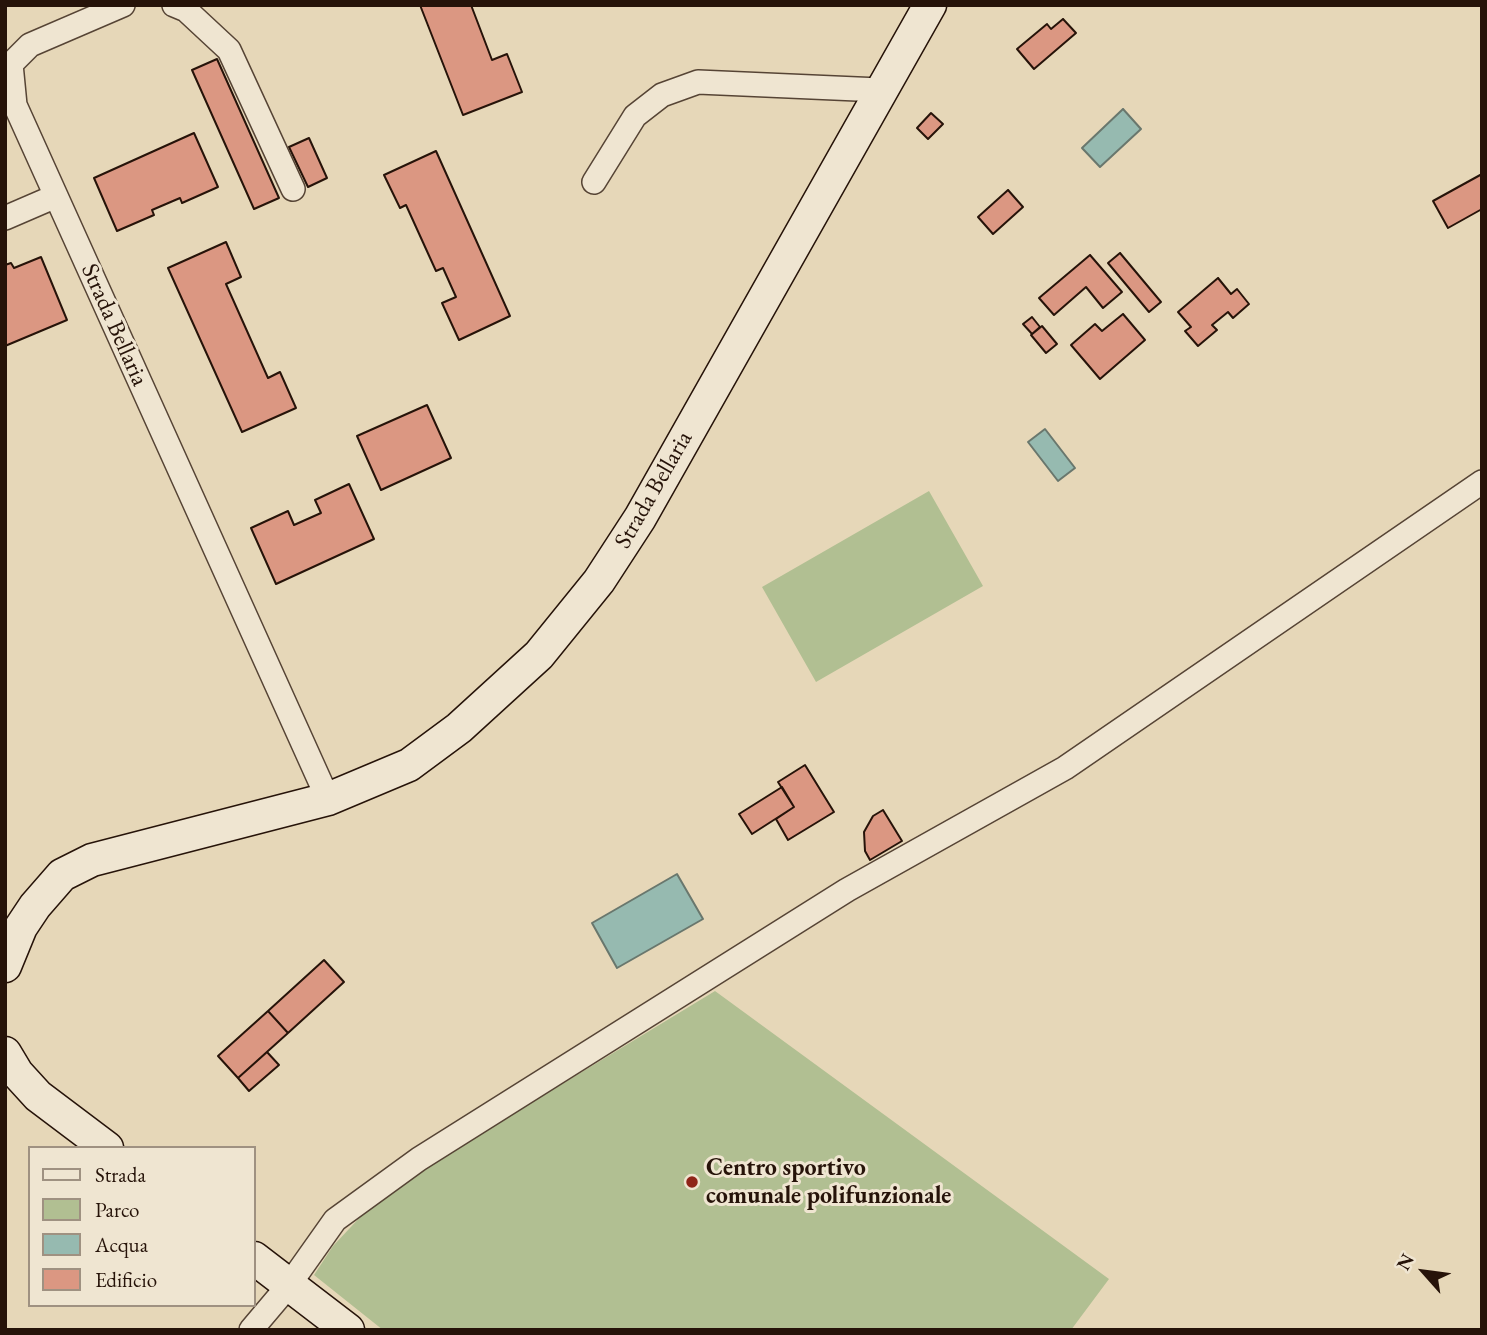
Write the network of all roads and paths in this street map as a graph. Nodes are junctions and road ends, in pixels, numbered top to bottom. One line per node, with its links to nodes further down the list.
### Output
1 (122, 5): 7 (street, Strada Bellaria)
2 (174, 5): 6 (street)
3 (930, 5): 4 (street, Strada Bellaria)
4 (880, 90): 5 (street); 10 (street, Strada Bellaria)
5 (594, 182)
6 (293, 188)
7 (56, 195): 8 (street); 10 (street, Strada Bellaria)
8 (5, 218)
9 (1482, 482): 15 (street)
10 (328, 799): 11 (street, Strada Bellaria)
11 (5, 966)
12 (5, 1053): 13 (street)
13 (104, 1146)
14 (256, 1260): 15 (street)
15 (289, 1285): 16 (street); 17 (street)
16 (251, 1330)
17 (348, 1330)

